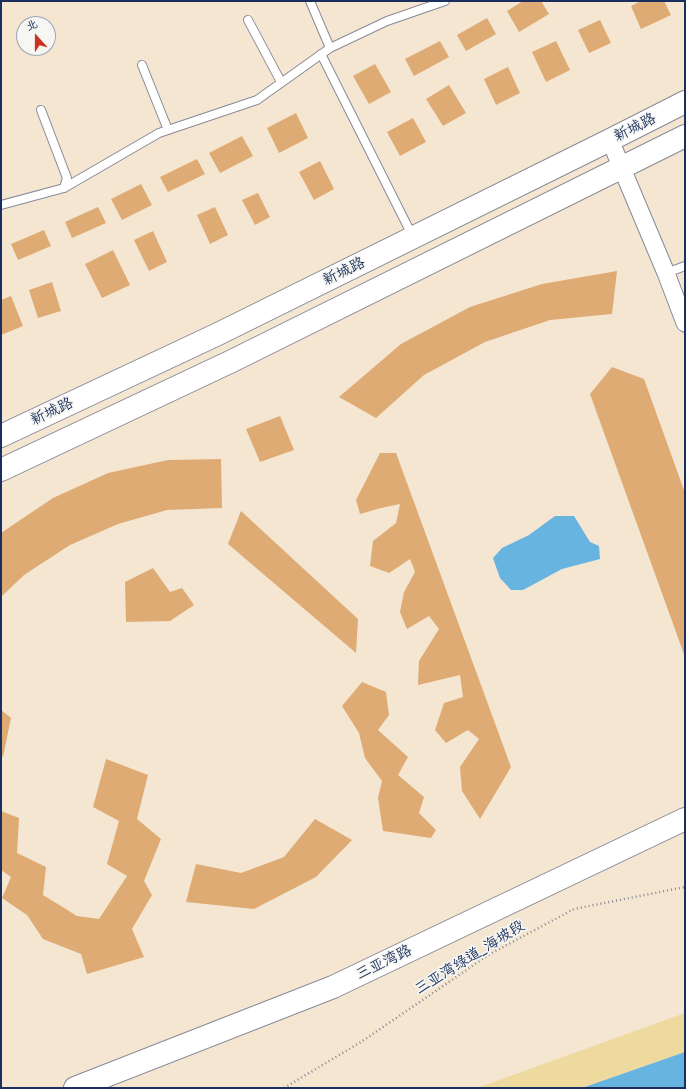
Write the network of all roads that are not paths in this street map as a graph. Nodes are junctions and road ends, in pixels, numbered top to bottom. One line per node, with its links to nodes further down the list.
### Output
1 (310, 1): 4 (lane)
2 (446, 1): 4 (lane)
3 (248, 20): 7 (lane)
4 (330, 48): 5 (lane)
5 (321, 54): 7 (lane); 16 (lane)
6 (142, 65): 10 (lane)
7 (281, 82): 10 (lane)
8 (685, 102): 12 (main road, 新城路)
9 (41, 110): 14 (lane)
10 (168, 130): 14 (lane)
11 (685, 136): 13 (main road, 新城路)
12 (610, 140): 13 (street); 16 (main road, 新城路)
13 (622, 168): 18 (street); 21 (main road, 新城路)
14 (64, 188): 15 (lane)
15 (1, 205)
16 (413, 238): 20 (main road, 新城路)
17 (685, 266): 18 (lane)
18 (666, 273): 19 (street)
19 (685, 324)
20 (1, 436)
21 (1, 470)
22 (685, 818): 23 (main road, 三亚湾路)
23 (75, 1088)

